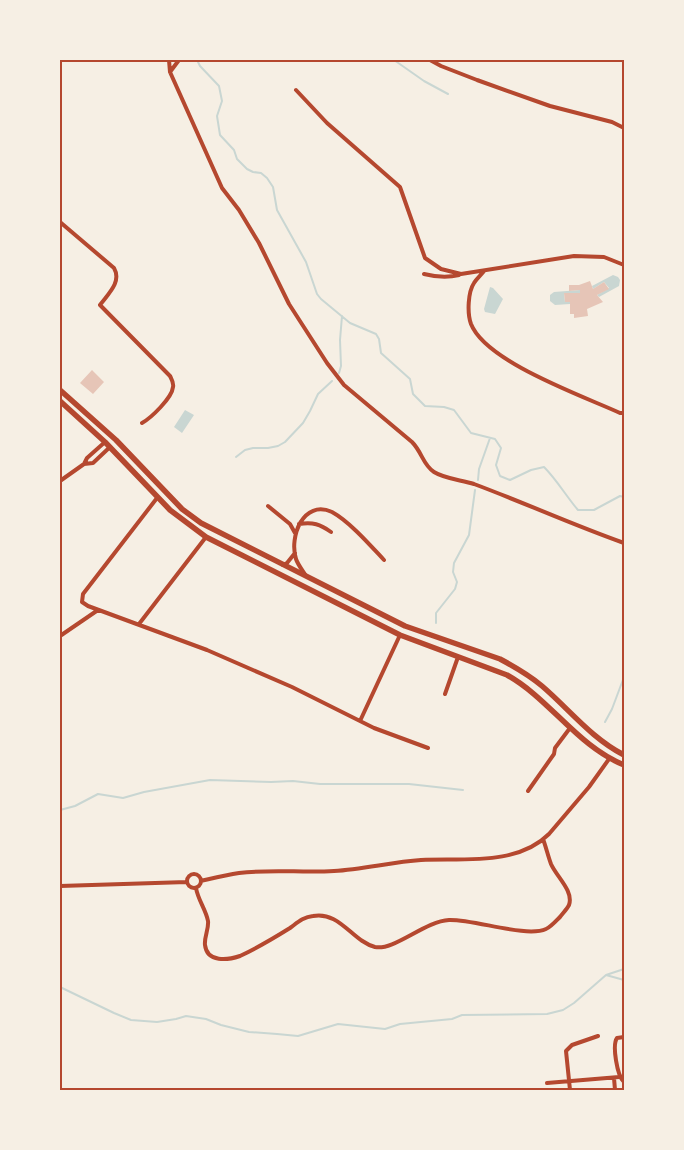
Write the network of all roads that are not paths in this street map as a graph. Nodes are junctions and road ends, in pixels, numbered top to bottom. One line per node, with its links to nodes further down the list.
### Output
1 (169, 60): 4 (street)
2 (178, 60): 4 (street)
3 (430, 60): 6 (street)
4 (170, 72): 26 (street)
5 (296, 90): 11 (street)
6 (624, 128)
7 (60, 222): 15 (street)
8 (624, 265): 9 (street)
9 (484, 271): 11 (street); 14 (street)
10 (424, 274): 11 (street)
11 (461, 274)
12 (60, 390): 29 (highway)
13 (60, 401): 16 (highway)
14 (624, 413)
15 (142, 423)
16 (105, 442): 17 (highway); 18 (street)
17 (110, 447): 18 (street); 20 (highway)
18 (84, 464): 19 (street)
19 (60, 481)
20 (157, 498): 25 (highway); 31 (street)
21 (268, 506): 24 (street)
22 (299, 524): 23 (street); 24 (street); 28 (street)
23 (331, 532)
24 (295, 533): 27 (street)
25 (206, 536): 32 (street); 33 (highway)
26 (624, 543)
27 (295, 553): 29 (street); 30 (street)
28 (384, 560)
29 (283, 565): 30 (highway)
30 (307, 578): 40 (highway)
31 (98, 610): 32 (street); 34 (street)
32 (139, 624): 37 (street)
33 (400, 635): 35 (highway); 37 (street)
34 (60, 636)
35 (458, 657): 36 (street); 38 (highway)
36 (445, 694)
37 (360, 721): 39 (street)
38 (570, 728): 41 (highway); 43 (street)
39 (428, 748)
40 (624, 755)
41 (609, 759): 42 (highway); 44 (street)
42 (624, 765)
43 (528, 791)
44 (544, 839): 45 (street); 48 (street)
45 (202, 881): 46 (street); 48 (street)
46 (187, 882): 47 (street); 48 (street)
47 (60, 886)
48 (196, 888)
49 (598, 1036): 53 (street)
50 (624, 1037): 51 (street)
51 (619, 1077): 52 (street); 54 (street)
52 (614, 1078): 53 (street); 57 (street)
53 (569, 1081): 55 (street); 56 (street)
54 (624, 1082)
55 (548, 1083)
56 (570, 1090)
57 (615, 1090)

